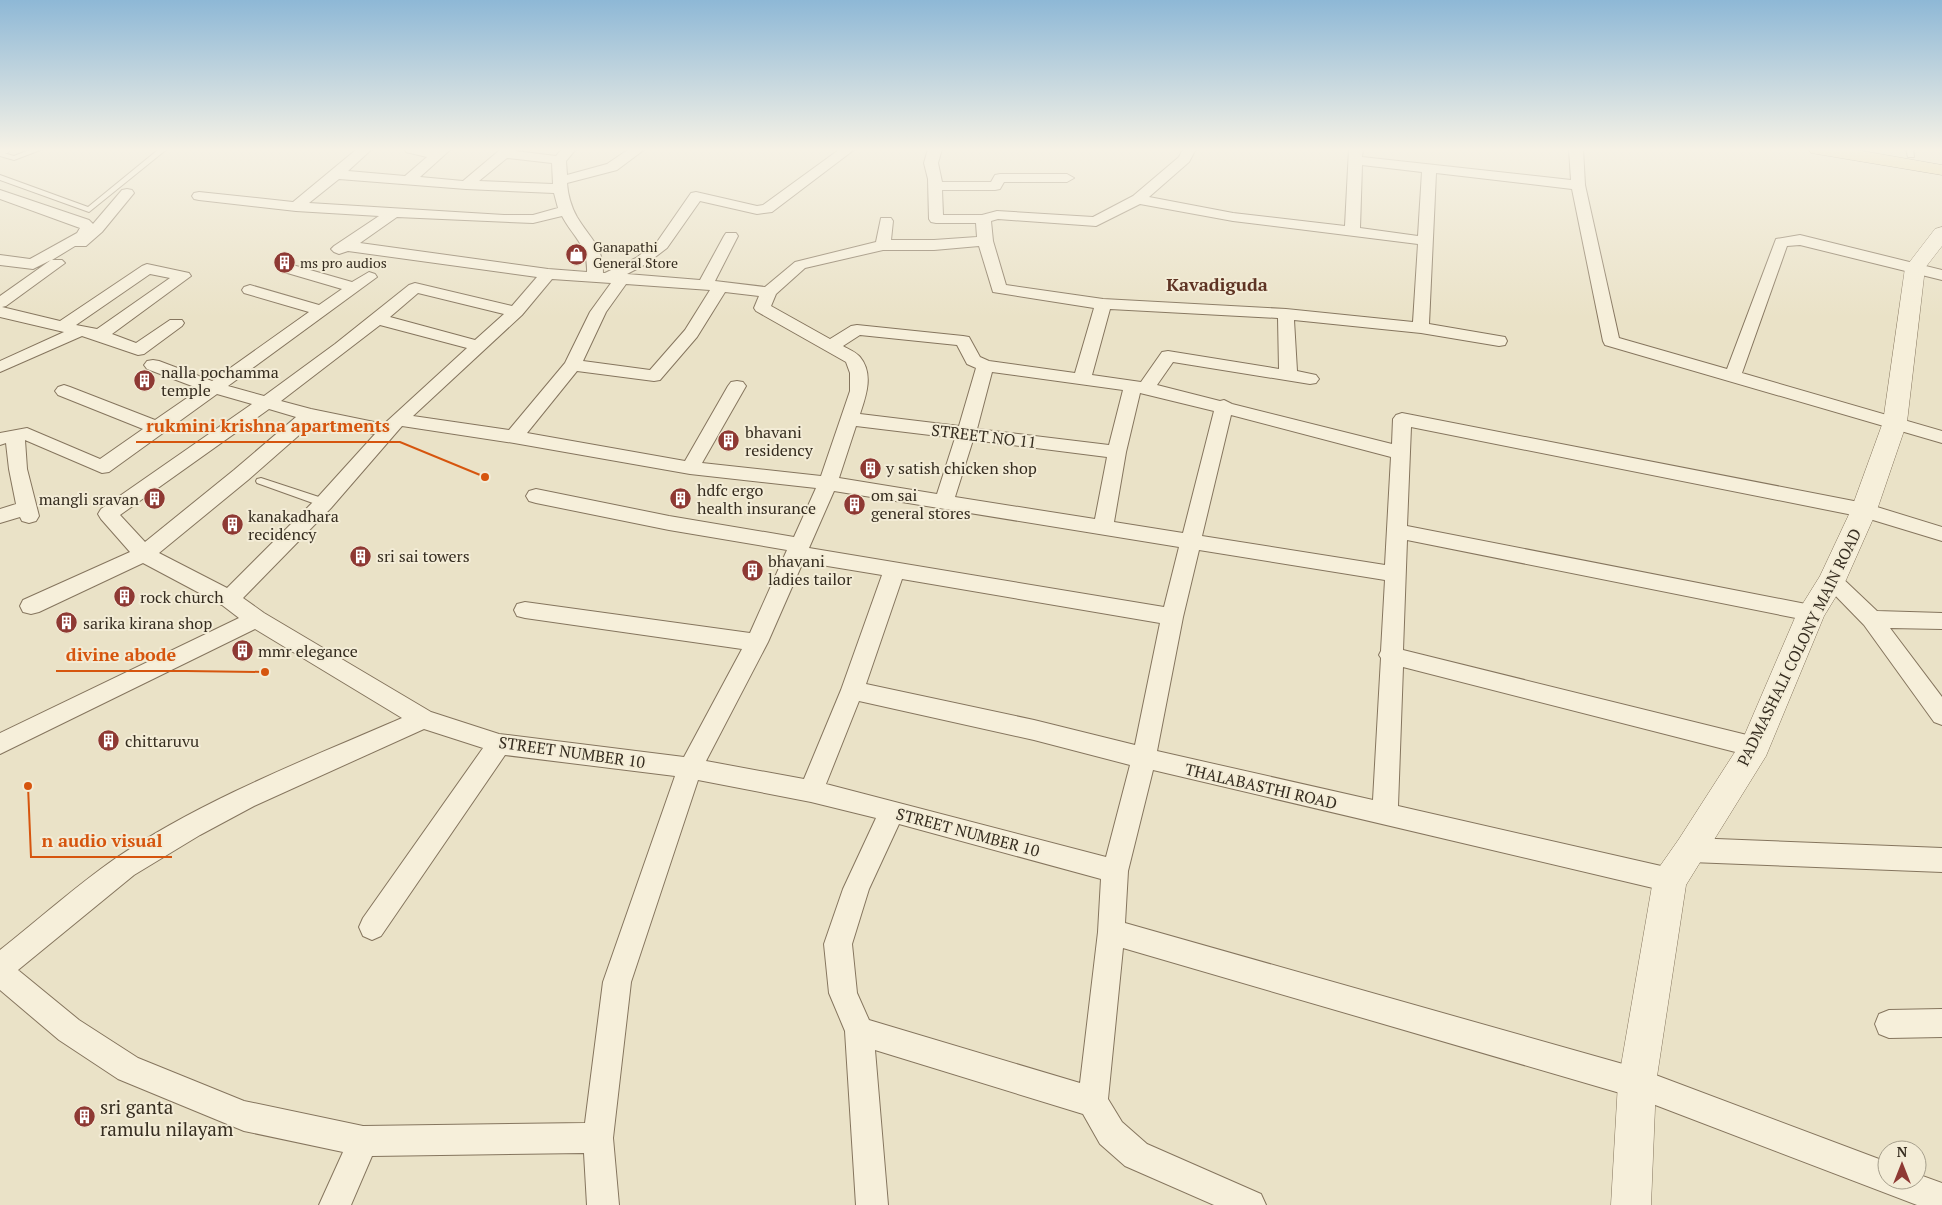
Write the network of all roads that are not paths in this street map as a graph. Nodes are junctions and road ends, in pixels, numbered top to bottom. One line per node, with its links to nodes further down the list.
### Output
1 (33, 205): 27 (street)
2 (76, 205): 3 (lane)
3 (95, 205)
4 (117, 205): 37 (street)
5 (280, 205): 16 (street)
6 (565, 205): 17 (street)
7 (690, 205): 32 (street)
8 (736, 205): 9 (street)
9 (773, 205)
10 (936, 205): 19 (street)
11 (1127, 205): 19 (street)
12 (1171, 205): 21 (street)
13 (1353, 205): 21 (street)
14 (1427, 205): 25 (street)
15 (1582, 205): 56 (street)
16 (296, 207): 18 (street)
17 (566, 210): 18 (street); 32 (street)
18 (395, 212): 30 (street)
19 (983, 219): 24 (street)
20 (886, 221): 26 (street)
21 (1352, 232): 25 (street)
22 (1942, 233): 29 (street)
23 (731, 236): 33 (street)
24 (985, 241): 26 (street); 38 (street)
25 (1426, 241): 45 (street)
26 (883, 245): 36 (street)
27 (0, 260)
28 (289, 270): 34 (street)
29 (1929, 271): 56 (street); 67 (street, PADMASHALI COLONY MAIN ROAD)
30 (548, 274): 32 (street); 41 (street)
31 (369, 277): 34 (street)
32 (610, 277): 33 (street); 52 (street)
33 (712, 285): 36 (street); 52 (street)
34 (354, 287): 39 (street)
35 (250, 290): 39 (street)
36 (769, 292): 50 (street)
37 (0, 303)
38 (1103, 304): 42 (street); 58 (street)
39 (322, 311): 60 (street)
40 (0, 312): 46 (street)
41 (516, 312): 43 (street); 49 (street)
42 (1286, 314): 45 (street); 55 (street)
43 (378, 319): 49 (street); 63 (street)
44 (176, 323): 47 (street)
45 (1421, 328): 48 (street)
46 (71, 329): 47 (street); 47 (street); 54 (street)
47 (100, 335)
48 (1499, 342)
49 (478, 346): 68 (street)
50 (830, 347): 53 (street); 66 (street)
51 (153, 365): 60 (street)
52 (573, 365): 73 (street)
53 (985, 366): 58 (street); 71 (street)
54 (0, 367)
55 (1288, 374): 57 (street); 61 (street)
56 (1733, 375): 67 (street)
57 (1310, 379)
58 (1082, 380): 61 (street)
59 (737, 386): 77 (street)
60 (212, 387): 63 (street); 69 (street)
61 (1140, 387): 64 (street); 75 (street)
62 (64, 391): 69 (street)
63 (268, 402): 65 (street); 91 (street)
64 (1224, 406): 76 (street); 89 (street)
65 (310, 415): 68 (street); 91 (street)
66 (850, 418): 71 (street, STREET NO 11); 80 (street)
67 (1895, 422): 72 (street); 84 (street, PADMASHALI COLONY MAIN ROAD)
68 (394, 426): 73 (street); 83 (street)
69 (158, 428): 70 (street)
70 (27, 434)
71 (966, 434): 75 (street, STREET NO 11); 82 (street)
72 (1942, 437)
73 (514, 438): 77 (street)
74 (0, 439): 78 (street)
75 (1117, 452): 86 (street)
76 (1400, 453): 84 (street); 87 (street)
77 (690, 468): 80 (street)
78 (9, 472): 85 (street)
79 (261, 481): 83 (lane)
80 (828, 484): 82 (street); 90 (street)
81 (536, 496): 90 (street)
82 (944, 502): 86 (street)
83 (324, 503): 95 (street)
84 (1864, 510): 88 (street); 94 (street, PADMASHALI COLONY MAIN ROAD)
85 (0, 516)
86 (1104, 527): 89 (street)
87 (1396, 532): 93 (street); 98 (street)
88 (1942, 534)
89 (1190, 542): 93 (street); 99 (street)
90 (798, 549): 92 (street); 103 (street)
91 (144, 554): 95 (street, STREET NUMBER 10); 96 (street)
92 (895, 569): 99 (street); 105 (street)
93 (1394, 574): 104 (street)
94 (1832, 580): 98 (street, PADMASHALI COLONY MAIN ROAD); 101 (street)
95 (229, 599): 100 (street, STREET NUMBER 10)
96 (32, 606)
97 (525, 610): 103 (street)
98 (1811, 614): 110 (street, PADMASHALI COLONY MAIN ROAD)
99 (1172, 617): 111 (street)
100 (256, 619): 107 (street, STREET NUMBER 10); 108 (street)
101 (1872, 619): 102 (street); 106 (street)
102 (1942, 620)
103 (757, 642): 112 (street)
104 (1390, 655): 110 (street); 115 (street)
105 (852, 690): 111 (street, THALABASTHI ROAD); 113 (street)
106 (1942, 715)
107 (423, 718): 109 (street, STREET NUMBER 10); 122 (street)
108 (0, 744)
109 (499, 744): 112 (street, STREET NUMBER 10); 120 (street)
110 (1755, 747): 116 (street, PADMASHALI COLONY MAIN ROAD)
111 (1144, 758): 115 (street, THALABASTHI ROAD); 118 (street)
112 (690, 768): 113 (street, STREET NUMBER 10); 129 (street)
113 (811, 791): 114 (street, STREET NUMBER 10)
114 (892, 811): 118 (street, STREET NUMBER 10); 126 (street)
115 (1385, 815): 119 (street, THALABASTHI ROAD)
116 (1691, 850): 117 (street); 119 (street, PADMASHALI COLONY MAIN ROAD)
117 (1942, 860)
118 (1115, 871): 121 (street)
119 (1670, 880): 127 (street, PADMASHALI COLONY MAIN ROAD)
120 (372, 927)
121 (1111, 932): 127 (street); 128 (street)
122 (0, 968)
123 (0, 972): 130 (street)
124 (1942, 1023): 125 (street)
125 (1889, 1024)
126 (859, 1031): 128 (street); 136 (street)
127 (1637, 1083): 131 (street); 138 (street, PADMASHALI COLONY MAIN ROAD)
128 (1093, 1102): 137 (street)
129 (598, 1138): 130 (street); 135 (street)
130 (363, 1142): 134 (street)
131 (1877, 1174)
132 (1918, 1190): 133 (street)
133 (1942, 1199)
134 (335, 1205)
135 (603, 1205)
136 (872, 1205)
137 (1250, 1205)
138 (1631, 1205)

